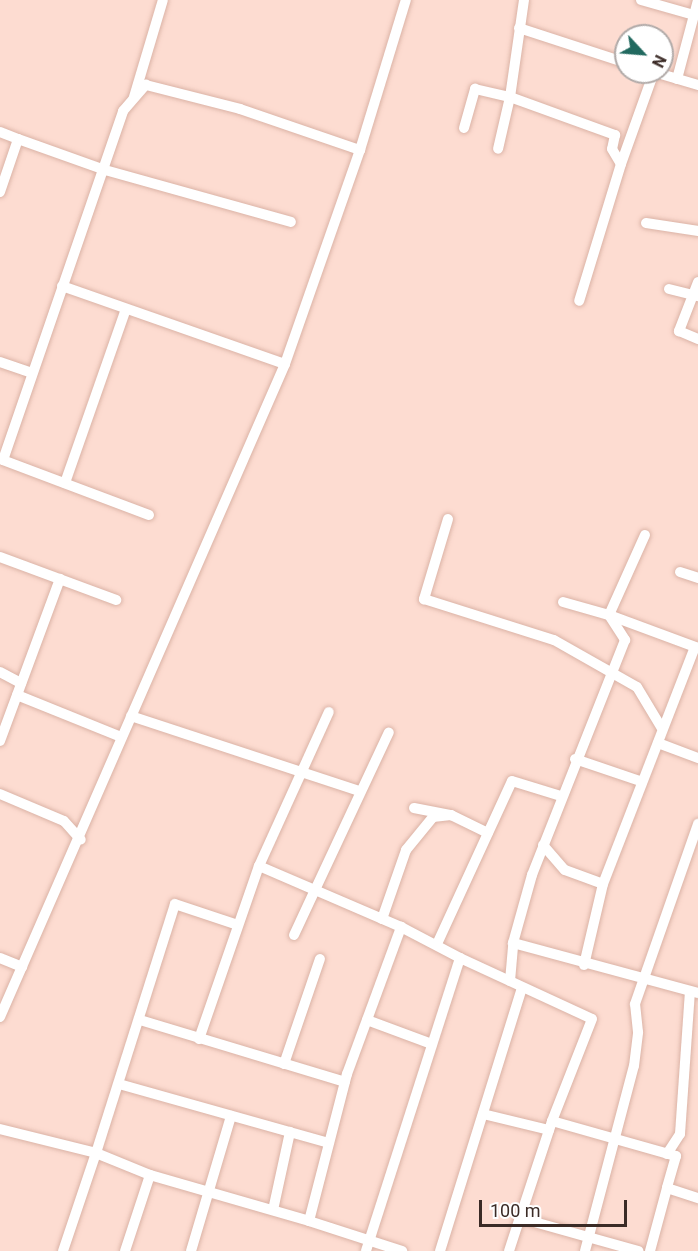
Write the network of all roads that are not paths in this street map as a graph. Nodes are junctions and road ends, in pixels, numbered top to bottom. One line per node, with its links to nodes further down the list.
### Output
1 (163, 0): 14 (street)
2 (406, 0): 19 (street)
3 (524, 0): 7 (street)
4 (641, 0): 6 (street)
5 (698, 0): 6 (street)
6 (694, 15): 10 (street)
7 (519, 28): 8 (street); 13 (street)
8 (614, 59)
9 (674, 78): 10 (street)
10 (677, 79): 12 (street)
11 (650, 84): 20 (street)
12 (698, 86)
13 (510, 98): 15 (street); 18 (street); 20 (street)
14 (133, 100): 19 (street); 21 (street)
15 (464, 128)
16 (0, 132): 17 (street)
17 (18, 140): 21 (street); 22 (street)
18 (498, 148)
19 (360, 150): 34 (street)
20 (621, 164): 30 (street)
21 (105, 170): 23 (street); 27 (street)
22 (0, 192)
23 (291, 222)
24 (645, 223): 25 (street)
25 (698, 231)
26 (698, 282): 29 (street)
27 (62, 286): 31 (street); 35 (street)
28 (669, 289): 29 (street)
29 (697, 295): 32 (street)
30 (579, 301)
31 (126, 309): 34 (street); 37 (street)
32 (698, 339)
33 (0, 362): 35 (street)
34 (285, 364): 54 (street)
35 (32, 374): 36 (street)
36 (1, 463): 37 (street)
37 (65, 483): 38 (street)
38 (149, 515)
39 (448, 519): 50 (street)
40 (645, 535): 47 (street)
41 (0, 557): 44 (street)
42 (680, 572): 43 (street)
43 (698, 578)
44 (60, 579): 45 (street); 51 (street)
45 (116, 600)
46 (563, 602): 47 (street)
47 (609, 615): 48 (street); 50 (street)
48 (696, 647): 55 (street)
49 (0, 672): 51 (street)
50 (612, 673): 55 (street); 61 (street)
51 (21, 683): 52 (street)
52 (17, 695): 57 (street); 58 (street)
53 (329, 712): 62 (street)
54 (131, 716): 57 (street); 62 (street)
55 (661, 728): 59 (street)
56 (389, 732): 64 (street)
57 (121, 737): 71 (street)
58 (0, 741)
59 (658, 743): 60 (street); 63 (street)
60 (698, 758)
61 (575, 759): 63 (street); 66 (street)
62 (300, 774): 64 (street); 73 (street)
63 (640, 781): 74 (street)
64 (359, 791): 75 (street)
65 (0, 794): 71 (street)
66 (561, 796): 70 (street); 72 (street)
67 (414, 808): 68 (street)
68 (451, 815): 70 (street); 76 (street)
69 (698, 824): 88 (street)
70 (488, 833): 81 (street)
71 (81, 840): 86 (street)
72 (543, 845): 74 (street); 80 (street)
73 (259, 866): 75 (street); 77 (street)
74 (603, 884): 85 (street)
75 (315, 890): 76 (street); 79 (street)
76 (382, 919): 78 (street)
77 (238, 925): 92 (street); 94 (street)
78 (401, 927): 81 (street); 93 (street)
79 (294, 935)
80 (513, 943): 85 (street); 87 (street)
81 (437, 944): 83 (street)
82 (0, 958): 86 (street)
83 (460, 958): 87 (street); 95 (street)
84 (320, 959): 96 (street)
85 (584, 965): 88 (street)
86 (22, 967): 91 (street)
87 (510, 981): 89 (street)
88 (645, 981): 90 (street); 104 (street)
89 (522, 987): 99 (street); 101 (street)
90 (694, 992): 107 (street)
91 (0, 1017)
92 (141, 1020): 94 (street); 98 (street)
93 (367, 1020): 95 (street); 97 (street)
94 (200, 1039): 96 (street)
95 (432, 1044): 116 (street)
96 (284, 1064): 97 (street)
97 (345, 1082): 105 (street)
98 (119, 1084): 100 (street); 106 (street)
99 (483, 1114): 101 (street); 121 (street)
100 (231, 1116): 103 (street); 110 (street)
101 (551, 1126): 104 (street); 113 (street)
102 (0, 1129): 106 (street)
103 (290, 1132): 105 (street); 112 (street)
104 (615, 1138): 107 (street); 115 (street)
105 (329, 1143): 114 (street)
106 (96, 1154): 108 (street); 117 (street)
107 (667, 1154): 109 (street)
108 (150, 1174): 110 (street); 118 (street)
109 (667, 1188): 111 (street); 125 (street)
110 (210, 1192): 112 (street); 119 (street)
111 (698, 1198)
112 (273, 1210): 114 (street)
113 (520, 1218): 115 (street); 122 (street)
114 (309, 1221): 116 (street)
115 (589, 1238): 123 (street); 124 (street)
116 (367, 1246): 120 (street)
117 (63, 1251)
118 (125, 1251)
119 (191, 1251)
120 (402, 1251)
121 (440, 1251)
122 (509, 1251)
123 (585, 1251)
124 (638, 1251)
125 (650, 1251)

